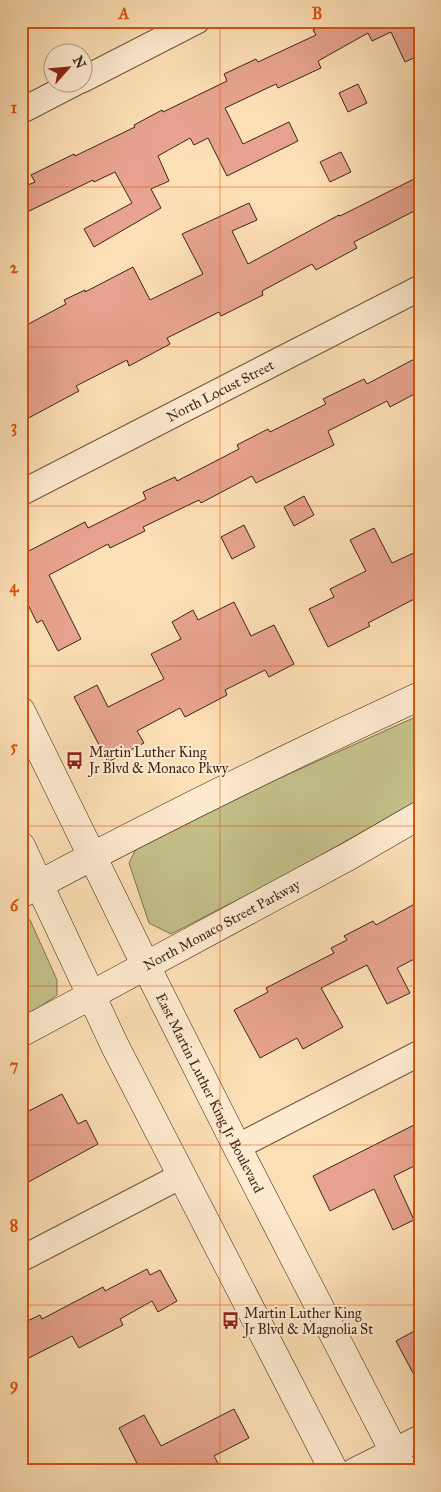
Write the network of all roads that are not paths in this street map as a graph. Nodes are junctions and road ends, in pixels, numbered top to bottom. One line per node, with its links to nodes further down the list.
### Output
1 (197, 21): 2 (street)
2 (92, 75)
3 (58, 92): 4 (street)
4 (21, 111)
5 (420, 288): 6 (street, North Locust Street)
6 (21, 493)
7 (420, 696): 11 (main road)
8 (21, 711): 11 (main road, East Martin Luther King Jr Boulevard)
9 (420, 816): 13 (main road, North Monaco Street Parkway)
10 (21, 846): 12 (main road)
11 (92, 855): 12 (main road); 13 (main road, East Martin Luther King Jr Boulevard)
12 (30, 889): 14 (main road)
13 (146, 966): 14 (main road, North Monaco Street Parkway); 17 (main road, East Martin Luther King Jr Boulevard)
14 (91, 996): 15 (main road, North Monaco Street Parkway); 18 (main road)
15 (21, 1033)
16 (420, 1053): 17 (street)
17 (237, 1147): 21 (main road, East Martin Luther King Jr Boulevard)
18 (172, 1181): 19 (street); 22 (main road)
19 (21, 1259)
20 (420, 1438): 21 (street)
21 (399, 1461): 23 (street)
22 (334, 1471)
23 (354, 1471)

